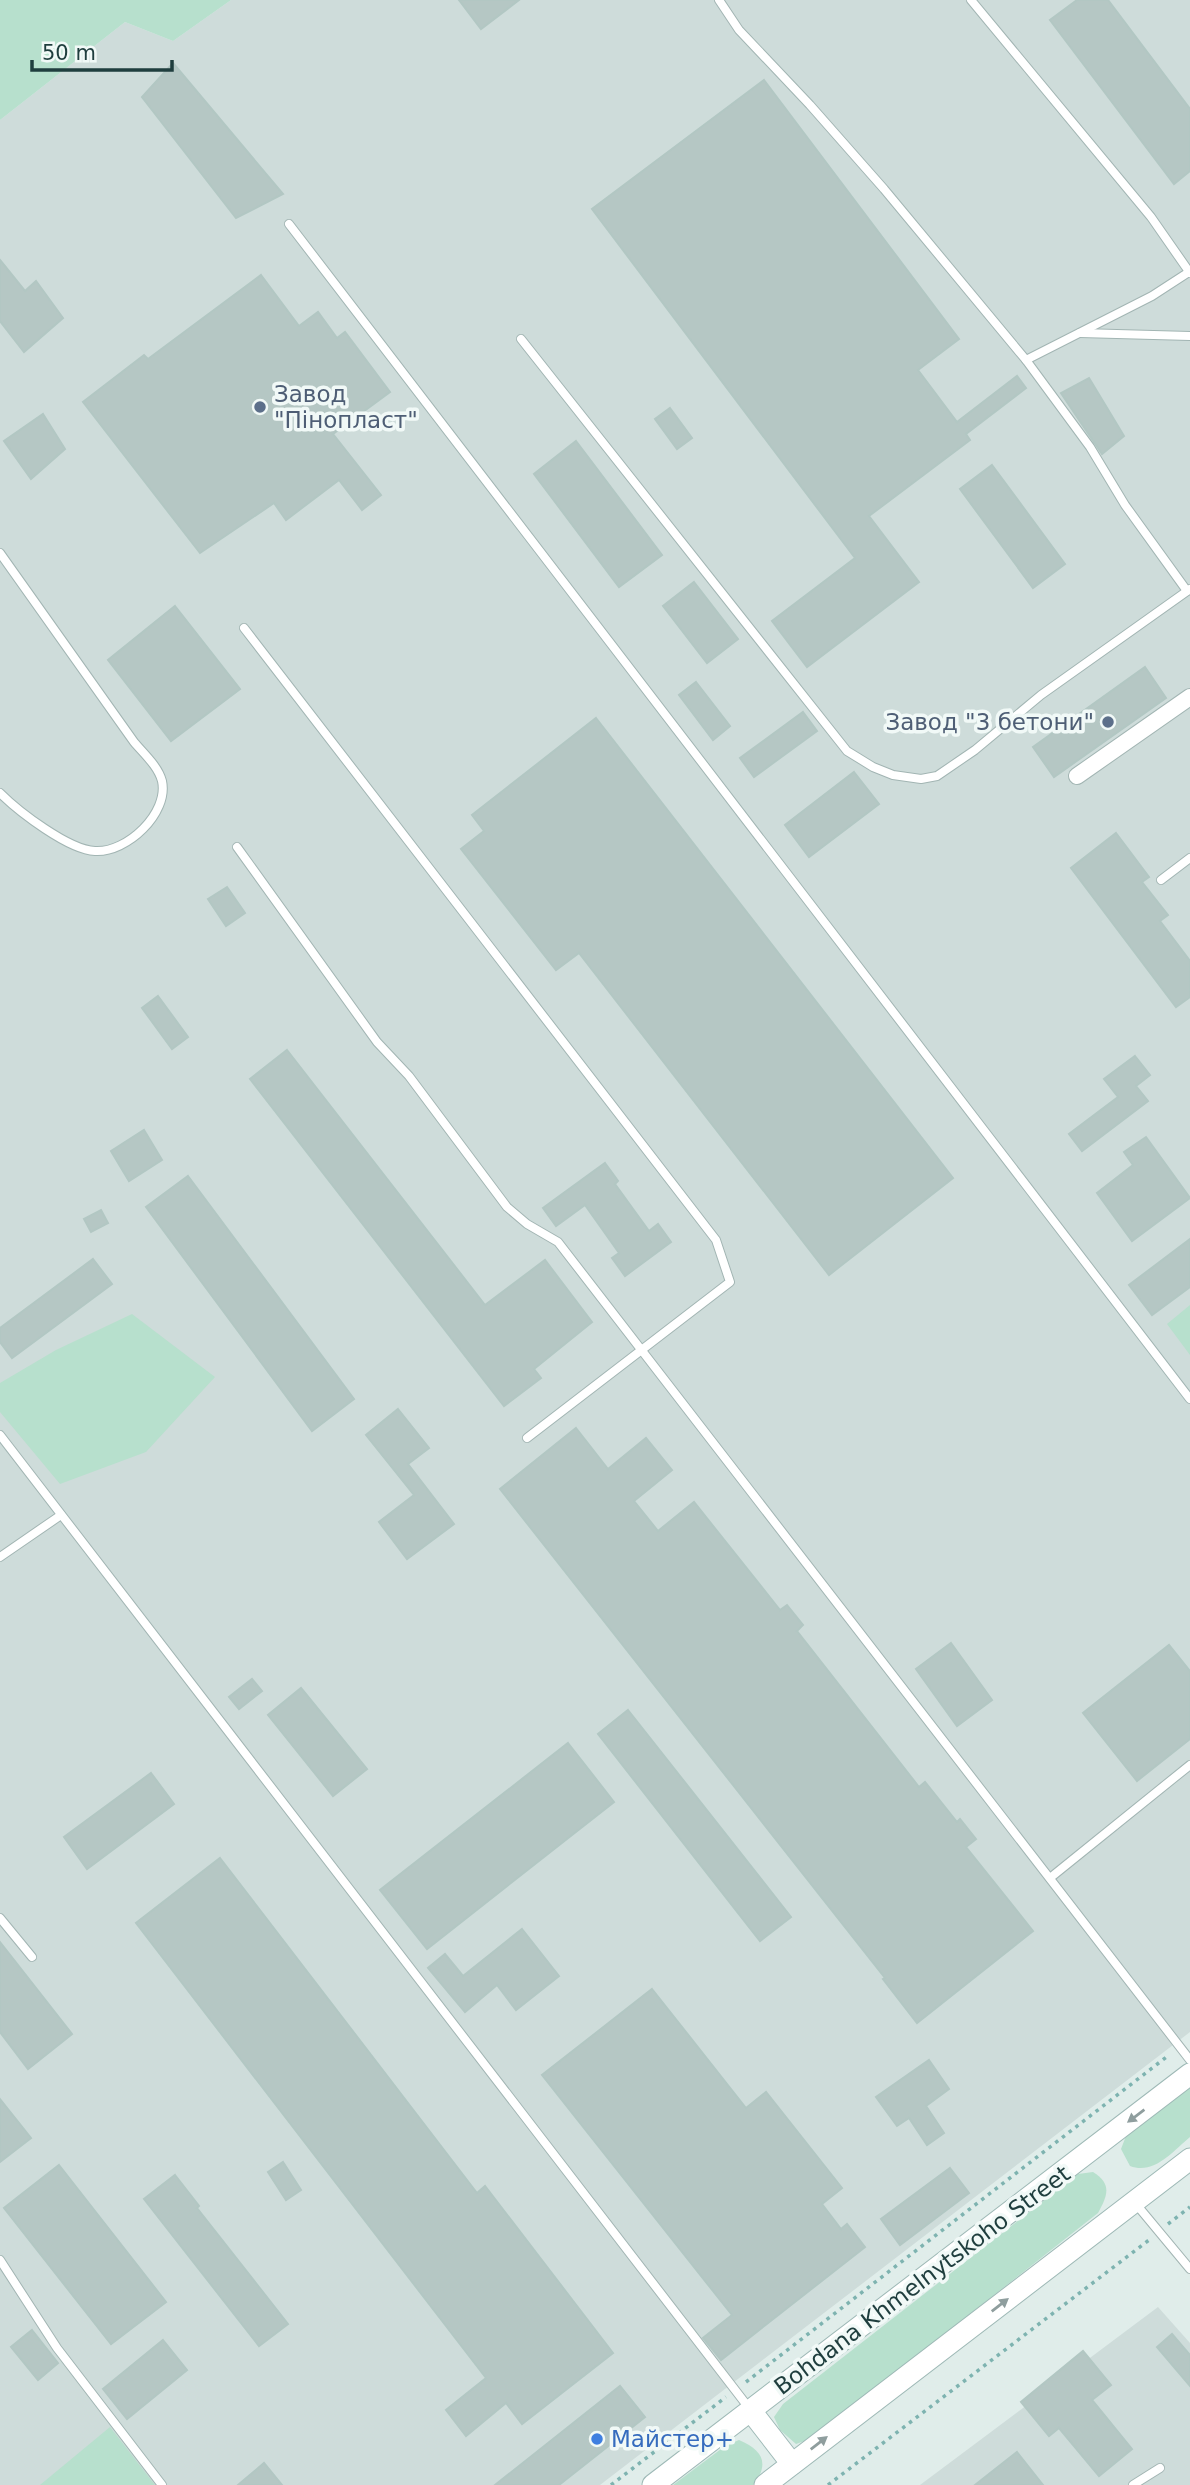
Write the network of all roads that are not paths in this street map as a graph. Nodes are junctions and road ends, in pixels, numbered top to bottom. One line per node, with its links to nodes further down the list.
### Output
1 (719, 0): 8 (lane)
2 (971, 0): 4 (lane)
3 (289, 225): 19 (lane)
4 (1190, 272): 5 (lane)
5 (1077, 333): 6 (lane); 8 (lane)
6 (1190, 336)
7 (521, 339): 10 (lane)
8 (1026, 360): 10 (lane)
9 (0, 553): 14 (lane)
10 (1189, 590)
11 (244, 628): 18 (lane)
12 (1190, 697): 13 (street)
13 (1077, 776)
14 (0, 793)
15 (237, 847): 18 (lane)
16 (1190, 858): 17 (lane)
17 (1161, 880)
18 (641, 1350): 21 (lane); 25 (lane)
19 (1190, 1399)
20 (0, 1435): 22 (lane)
21 (527, 1438)
22 (61, 1515): 23 (lane); 34 (lane)
23 (0, 1557)
24 (1190, 1765): 25 (lane)
25 (1050, 1878): 28 (lane)
26 (0, 1917): 27 (lane)
27 (32, 1957)
28 (1190, 2060)
29 (1190, 2074): 34 (street, Bohdana Khmelnytskoho Street, one-way to 34)
30 (1190, 2159): 31 (street)
31 (1135, 2201): 33 (lane); 35 (street, one-way to 31)
32 (0, 2260): 37 (lane)
33 (1190, 2269)
34 (751, 2411): 35 (street); 38 (street, Bohdana Khmelnytskoho Street)
35 (792, 2464): 39 (street)
36 (1160, 2468): 40 (lane)
37 (162, 2485)
38 (653, 2485)
39 (765, 2485)
40 (1133, 2485)

